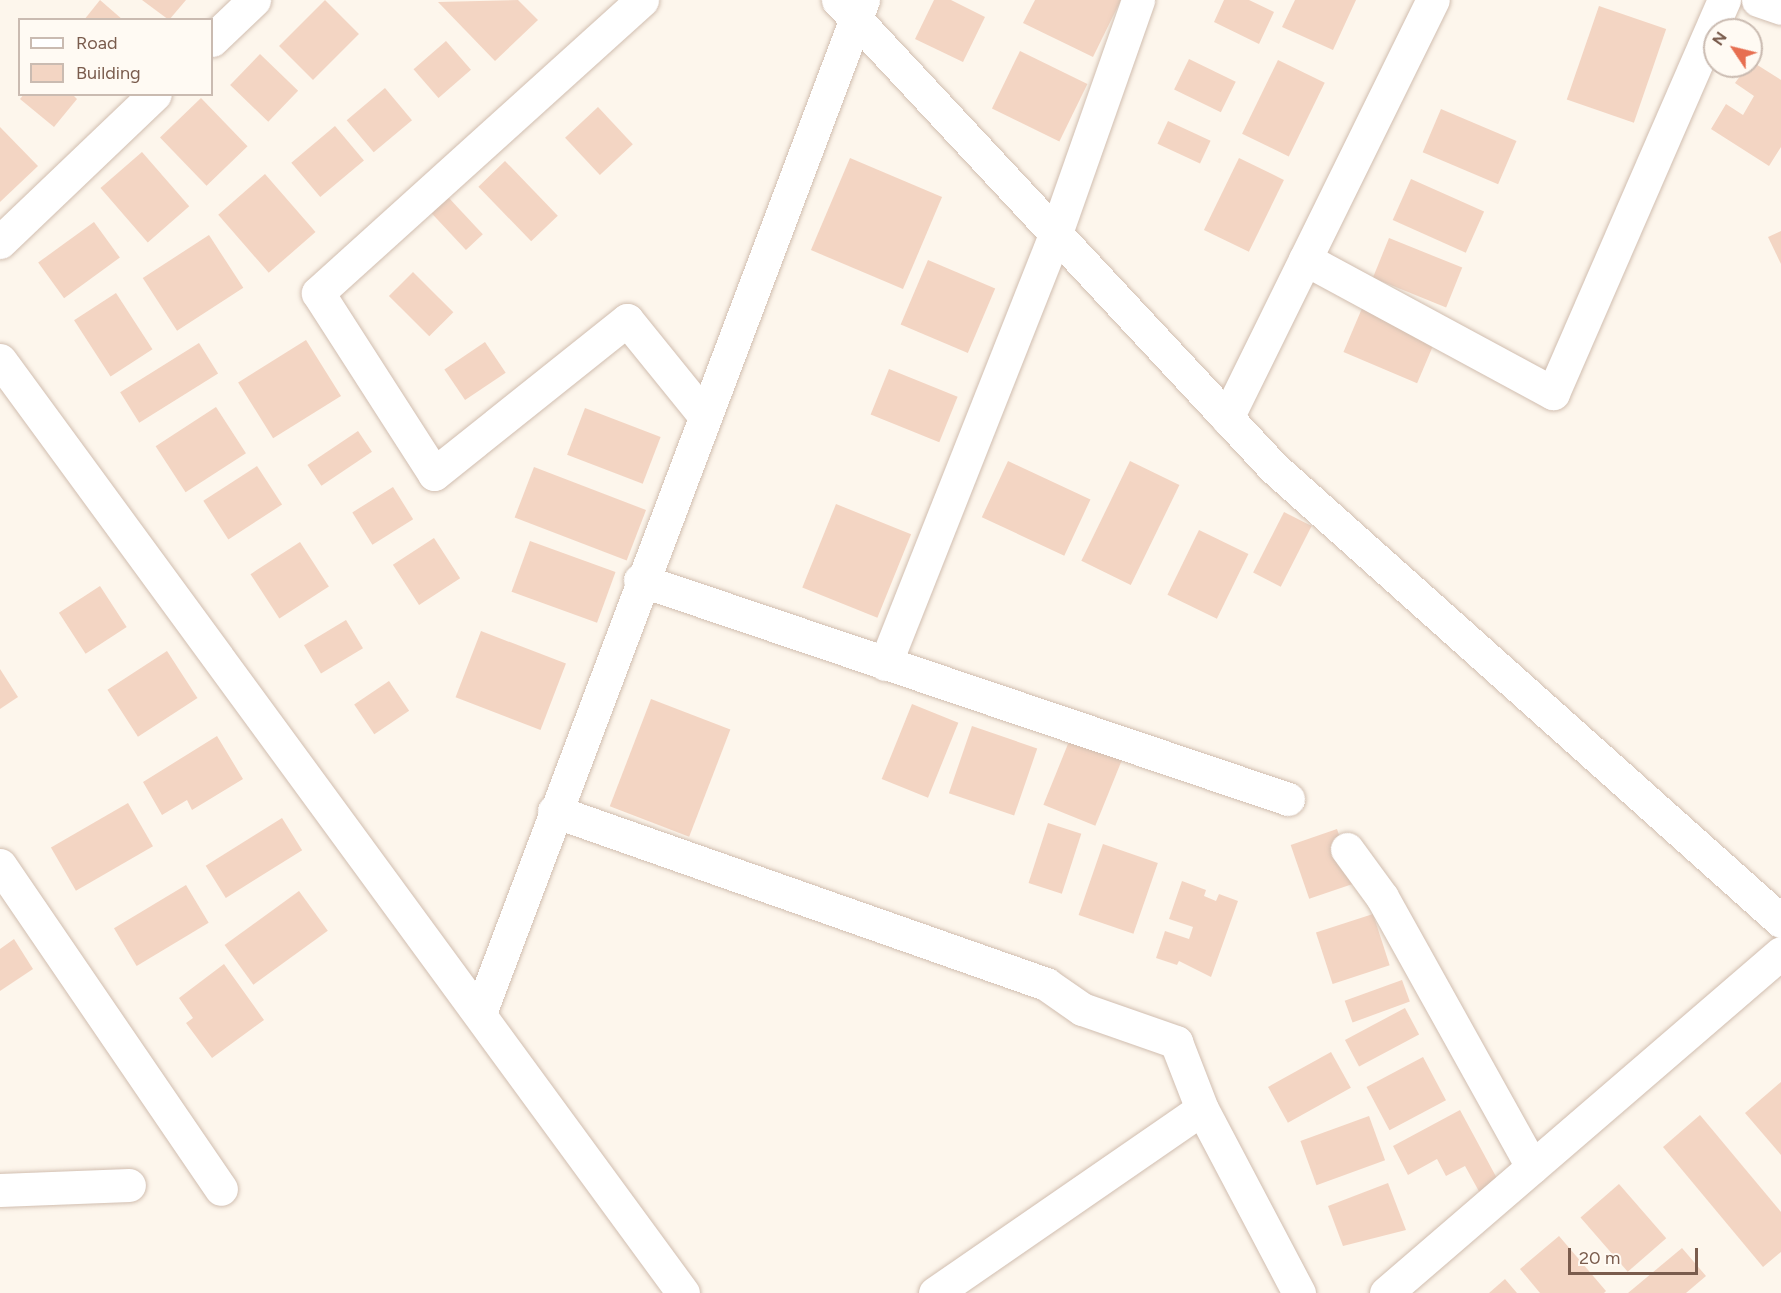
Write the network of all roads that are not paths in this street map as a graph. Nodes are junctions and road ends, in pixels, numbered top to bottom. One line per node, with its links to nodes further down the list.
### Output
1 (254, 0): 9 (street)
2 (642, 0): 15 (street)
3 (1138, 0): 11 (street)
4 (1433, 0): 13 (street)
5 (1724, 0): 13 (street)
6 (1758, 0): 8 (street)
7 (852, 6): 11 (street); 15 (street)
8 (1781, 8)
9 (213, 39)
10 (153, 96): 12 (street)
11 (1056, 233): 16 (street); 18 (street)
12 (0, 242)
13 (1305, 259): 16 (street)
14 (0, 360): 25 (street)
15 (704, 415): 17 (street)
16 (1227, 418): 23 (street)
17 (639, 580): 18 (street); 20 (street)
18 (885, 664): 19 (street)
19 (1288, 800)
20 (554, 811): 25 (street); 26 (street)
21 (1347, 849): 27 (street)
22 (0, 865): 29 (street)
23 (1781, 921)
24 (1781, 952): 27 (street)
25 (480, 1012): 31 (street)
26 (1202, 1109): 32 (street); 33 (street)
27 (1532, 1167): 34 (street)
28 (129, 1185): 30 (street)
29 (221, 1188)
30 (0, 1190)
31 (683, 1293)
32 (935, 1293)
33 (1299, 1293)
34 (1386, 1293)

